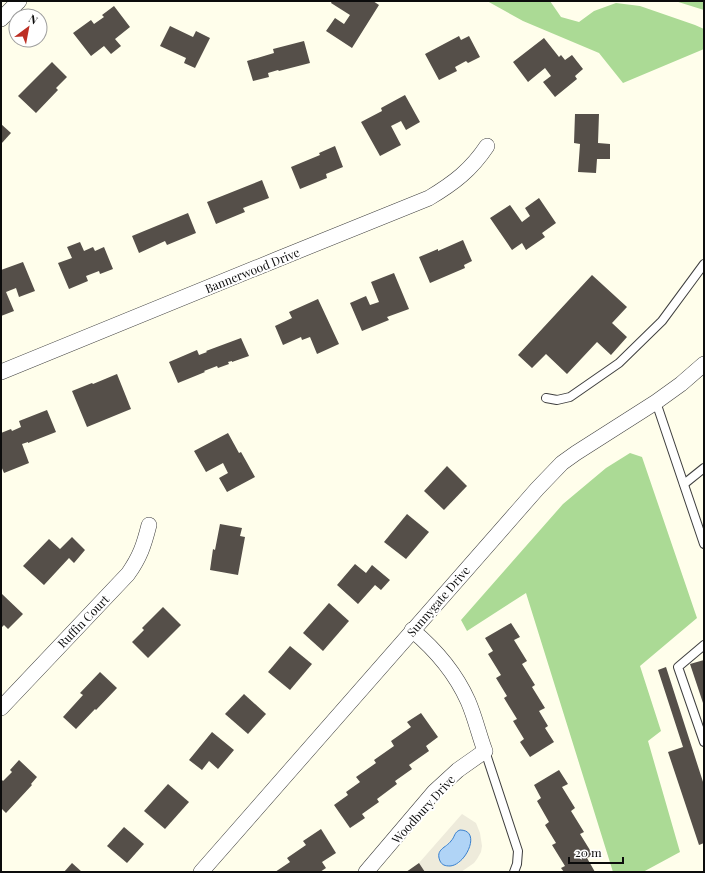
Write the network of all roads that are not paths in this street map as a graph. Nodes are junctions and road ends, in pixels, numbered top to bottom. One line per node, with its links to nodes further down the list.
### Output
1 (19, 1): 2 (street)
2 (1, 19)
3 (487, 146): 6 (street, Bannerwood Drive)
4 (704, 264): 7 (lane)
5 (704, 364): 8 (street, Sunnygate Drive)
6 (1, 372)
7 (546, 398)
8 (656, 402): 10 (lane); 13 (street, Sunnygate Drive)
9 (704, 468): 10 (lane)
10 (684, 484): 12 (lane)
11 (148, 525): 15 (street, Ruffin Court)
12 (704, 544)
13 (412, 630): 17 (street); 18 (street, Sunnygate Drive)
14 (704, 646): 16 (lane)
15 (1, 708)
16 (704, 742)
17 (485, 751): 19 (street, Woodbury Drive); 20 (lane)
18 (201, 872)
19 (366, 872)
20 (514, 872)

